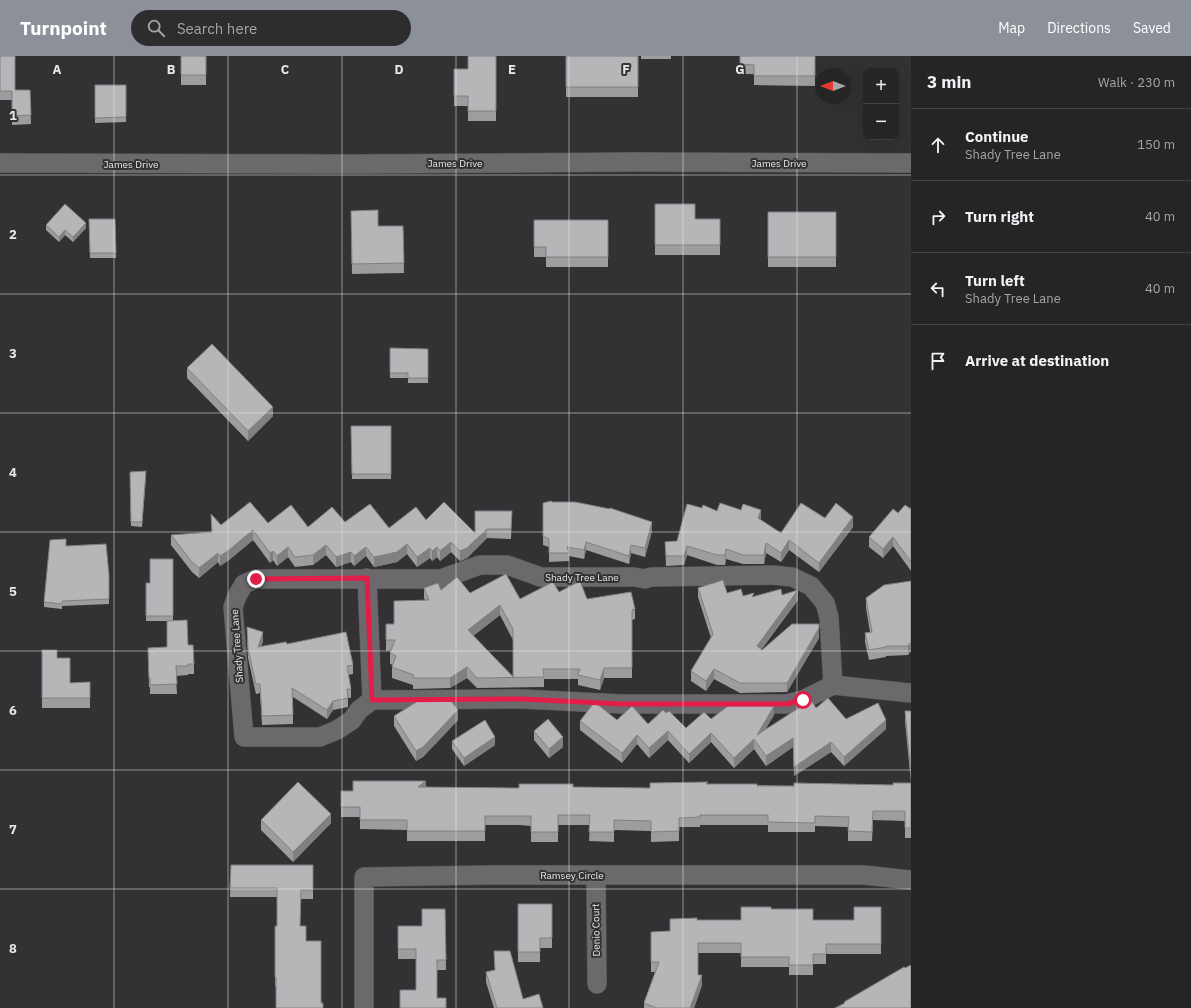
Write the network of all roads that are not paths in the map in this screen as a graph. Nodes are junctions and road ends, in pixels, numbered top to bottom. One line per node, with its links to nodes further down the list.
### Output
1 (0, 163): 2 (street, James Drive)
2 (911, 163)
3 (367, 578): 4 (street, Shady Tree Lane); 6 (street); 6 (street, Shady Tree Lane)
4 (833, 685): 5 (street); 6 (street)
5 (911, 693)
6 (372, 700)
7 (596, 875): 8 (street, Ramsey Circle); 9 (street, Denio Court); 10 (street, Ramsey Circle)
8 (911, 880)
9 (597, 984)
10 (364, 1008)

